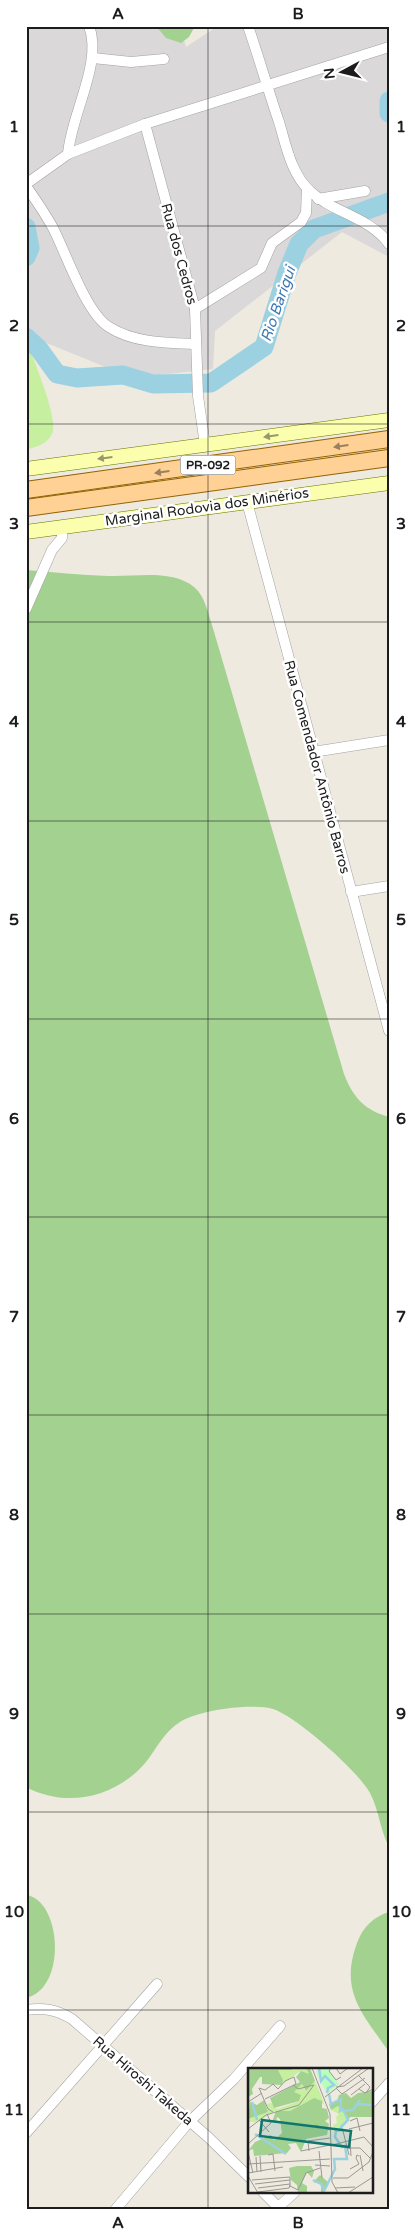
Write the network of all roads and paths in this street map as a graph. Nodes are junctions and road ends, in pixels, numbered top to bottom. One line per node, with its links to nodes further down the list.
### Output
1 (89, 26): 4 (street)
2 (248, 26): 6 (street)
3 (389, 48): 6 (street)
4 (93, 58): 5 (street); 8 (street)
5 (164, 59)
6 (267, 86): 7 (street); 10 (street)
7 (145, 124): 8 (street); 14 (street, Rua dos Cedros)
8 (68, 154): 9 (street)
9 (26, 185): 15 (street)
10 (307, 189): 12 (street); 14 (street)
11 (365, 191): 12 (street)
12 (318, 199): 13 (street)
13 (389, 244)
14 (195, 309): 15 (street, Rua dos Cedros)
15 (195, 344): 18 (street, Rua dos Cedros)
16 (389, 420): 18 (main road, one-way to 18)
17 (389, 439): 22 (main road, PR-092, one-way to 22)
18 (205, 445): 20 (main road, one-way to 20)
19 (389, 458): 24 (main road, PR-092)
20 (26, 468)
21 (389, 483): 23 (main road, Marginal Rodovia dos Minérios)
22 (26, 490)
23 (247, 502): 25 (main road, Marginal Rodovia dos Minérios); 29 (street, Rua Comendador Antônio Barros)
24 (26, 508)
25 (62, 527): 26 (main road, Marginal Rodovia dos Minérios); 27 (street)
26 (26, 532)
27 (26, 609)
28 (389, 740): 29 (street)
29 (313, 752): 31 (street, Rua Comendador Antônio Barros)
30 (389, 886): 31 (street)
31 (351, 892): 32 (street, Rua Comendador Antônio Barros)
32 (389, 1031)
33 (157, 1984): 36 (street)
34 (26, 2010): 36 (street, Rua Hiroshi Takeda)
35 (280, 2026): 39 (street)
36 (102, 2045): 39 (street, Rua Hiroshi Takeda); 40 (street)
37 (389, 2082): 38 (street)
38 (372, 2102)
39 (189, 2122): 41 (street, Rua Hiroshi Takeda); 45 (street)
40 (26, 2133)
41 (248, 2176)
42 (266, 2194): 44 (street)
43 (293, 2194): 44 (street)
44 (278, 2209)
45 (115, 2210)

